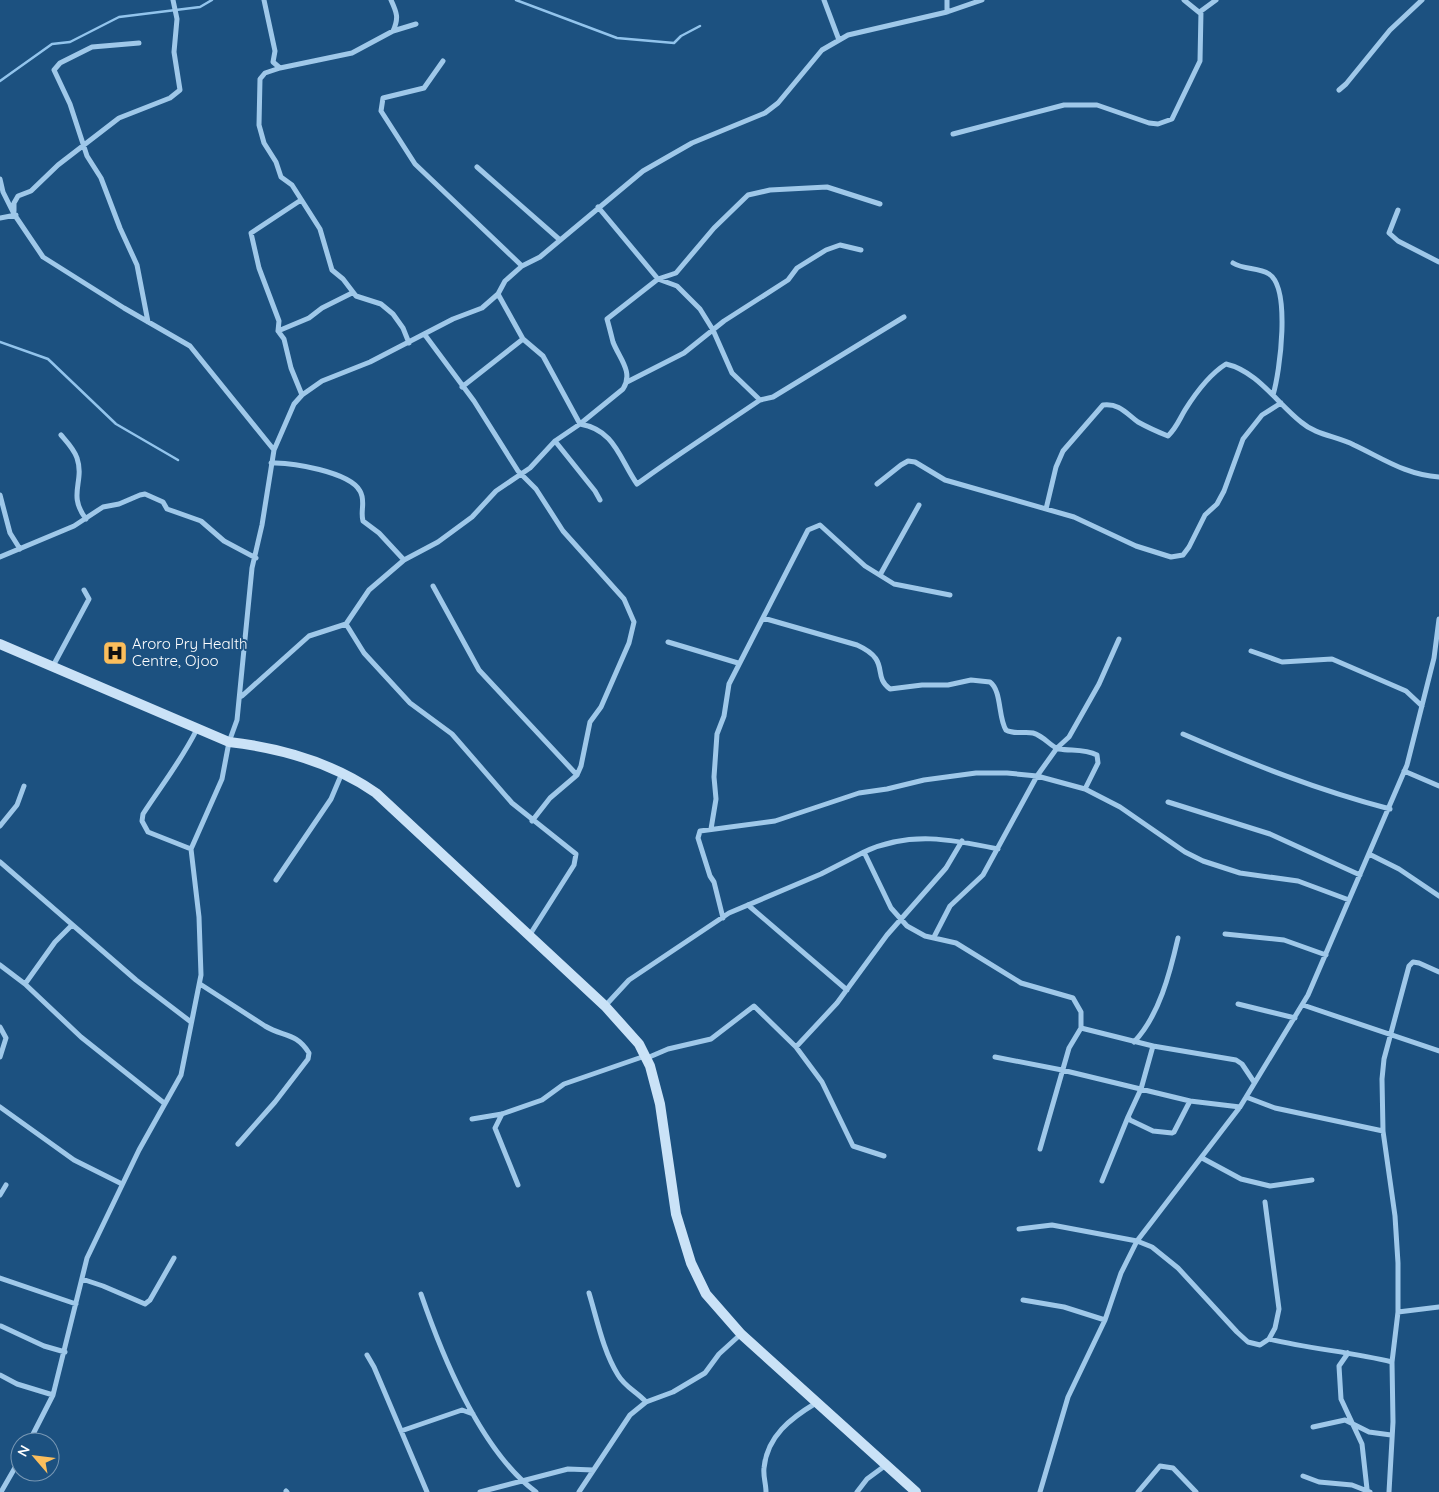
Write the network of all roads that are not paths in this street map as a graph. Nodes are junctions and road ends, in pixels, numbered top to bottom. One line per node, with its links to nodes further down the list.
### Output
1 (174, 0): 20 (street)
2 (264, 0): 17 (street)
3 (390, 0): 13 (street)
4 (824, 0): 14 (street)
5 (947, 0): 11 (street)
6 (982, 0): 11 (street)
7 (1184, 0): 10 (street)
8 (1216, 0): 10 (street)
9 (1422, 0): 18 (street)
10 (1201, 10): 19 (street)
11 (947, 12): 14 (street)
12 (416, 24): 13 (street)
13 (393, 31): 17 (street)
14 (839, 40): 25 (street)
15 (139, 43): 20 (street)
16 (443, 61): 33 (street)
17 (280, 68): 23 (street)
18 (1339, 90)
19 (953, 134)
20 (85, 145): 27 (street); 38 (street)
21 (477, 167): 29 (street)
22 (0, 179): 27 (street)
23 (301, 200): 35 (street); 40 (street)
24 (880, 204): 34 (street)
25 (598, 207): 29 (street); 34 (street)
26 (1398, 210): 32 (street)
27 (15, 215): 28 (street); 38 (street)
28 (0, 218)
29 (560, 240): 33 (street)
30 (861, 250): 39 (street)
31 (1233, 262): 47 (street)
32 (1439, 262)
33 (522, 266): 36 (street)
34 (658, 280): 39 (street); 44 (street)
35 (352, 293): 40 (street); 43 (street)
36 (498, 294): 41 (street); 42 (street)
37 (904, 317): 48 (street)
38 (148, 322): 53 (street)
39 (713, 330): 44 (street); 48 (street)
40 (278, 331): 46 (street)
41 (425, 335): 43 (street); 45 (street)
42 (523, 339): 45 (street); 50 (street)
43 (409, 343): 46 (street)
44 (627, 382): 50 (street)
45 (462, 387): 55 (street)
46 (302, 395): 53 (street)
47 (1273, 395): 49 (street); 61 (street)
48 (760, 400): 50 (street)
49 (1281, 403): 56 (street); 61 (street)
50 (580, 424): 52 (street)
51 (61, 435): 62 (street)
52 (556, 441): 55 (street); 59 (street)
53 (274, 450): 54 (street)
54 (271, 463): 65 (street); 66 (street)
55 (521, 473): 66 (street); 88 (street)
56 (1439, 477)
57 (877, 484): 61 (street)
58 (0, 495): 63 (street)
59 (600, 500)
60 (919, 505): 67 (street)
61 (1046, 509)
62 (86, 519): 63 (street); 65 (street)
63 (20, 548): 64 (street)
64 (0, 557)
65 (256, 558): 80 (street)
66 (404, 560): 73 (street)
67 (880, 575): 70 (street); 71 (street)
68 (433, 586): 88 (street)
69 (84, 590): 79 (street)
70 (950, 595)
71 (763, 618): 78 (street); 85 (street)
72 (1439, 619): 81 (street)
73 (346, 624): 80 (street); 95 (street)
74 (1119, 639): 85 (street)
75 (668, 642): 78 (street)
76 (0, 644): 79 (main road)
77 (1251, 651): 81 (street)
78 (738, 663): 97 (street)
79 (53, 666): 82 (main road)
80 (241, 696): 84 (street)
81 (1422, 706): 86 (street)
82 (194, 726): 84 (main road); 100 (street)
83 (1183, 734): 94 (street)
84 (229, 742): 87 (main road); 100 (street)
85 (1057, 748): 89 (street); 92 (street)
86 (1404, 771): 91 (street); 94 (street)
87 (343, 772): 105 (street); 113 (main road)
88 (577, 775): 95 (street)
89 (1037, 776): 92 (street); 97 (street); 99 (street)
90 (24, 786): 96 (street)
91 (1439, 786)
92 (1085, 789): 107 (street)
93 (1168, 802): 104 (street)
94 (1390, 809): 102 (street)
95 (532, 821): 113 (street)
96 (0, 826)
97 (711, 829): 109 (street)
98 (962, 841): 99 (street); 101 (street); 110 (street)
99 (998, 849): 114 (street)
100 (191, 850): 120 (street)
101 (864, 852): 108 (street); 110 (street)
102 (1369, 854): 104 (street); 106 (street)
103 (0, 862): 111 (street)
104 (1360, 875): 107 (street)
105 (276, 880)
106 (1439, 896)
107 (1349, 900): 116 (street)
108 (748, 904): 109 (street); 121 (street)
109 (723, 918): 124 (street)
110 (899, 920): 114 (street); 121 (street)
111 (72, 924): 119 (street); 126 (street)
112 (1225, 934): 116 (street)
113 (529, 936): 124 (main road)
114 (934, 937): 128 (street)
115 (1178, 938): 130 (street)
116 (1326, 955): 123 (street)
117 (0, 965): 119 (street)
118 (1439, 972): 129 (street)
119 (25, 984): 142 (street)
120 (200, 984): 126 (street); 149 (street)
121 (847, 990): 132 (street)
122 (1238, 1004): 125 (street)
123 (1303, 1005): 125 (street); 129 (street)
124 (606, 1006): 135 (main road)
125 (1295, 1018): 138 (street)
126 (192, 1022): 142 (street)
127 (0, 1027): 134 (street)
128 (1081, 1028): 130 (street); 137 (street)
129 (1390, 1035): 133 (street); 148 (street)
130 (1134, 1042): 131 (street)
131 (1153, 1046): 138 (street); 139 (street)
132 (796, 1047): 135 (street); 151 (street)
133 (1439, 1051)
134 (0, 1057)
135 (646, 1057): 145 (street); 173 (main road)
136 (995, 1057): 137 (street)
137 (1062, 1070): 139 (street); 150 (street)
138 (1254, 1082): 140 (street)
139 (1141, 1089): 141 (street); 146 (street)
140 (1246, 1097): 144 (street); 148 (street)
141 (1190, 1101): 144 (street); 146 (street)
142 (164, 1103): 155 (street)
143 (0, 1107): 155 (street)
144 (1240, 1107): 152 (street)
145 (502, 1114): 147 (street); 157 (street)
146 (1128, 1117): 154 (street)
147 (472, 1119)
148 (1383, 1131): 170 (street)
149 (238, 1144)
150 (1040, 1150)
151 (884, 1156)
152 (1202, 1158): 153 (street); 161 (street)
153 (1312, 1180)
154 (1102, 1181)
155 (122, 1184): 164 (street)
156 (6, 1185): 158 (street)
157 (518, 1185)
158 (0, 1195)
159 (1265, 1202): 174 (street)
160 (1019, 1229): 161 (street)
161 (1137, 1241): 171 (street); 174 (street)
162 (174, 1258): 164 (street)
163 (0, 1278): 168 (street)
164 (82, 1279): 168 (street)
165 (589, 1293): 181 (street)
166 (421, 1294): 183 (street)
167 (1022, 1300): 171 (street)
168 (76, 1304): 175 (street)
169 (1439, 1308): 170 (street)
170 (1398, 1312): 178 (street)
171 (1105, 1320): 203 (street)
172 (1, 1326): 175 (street)
173 (741, 1334): 181 (street); 182 (main road)
174 (1269, 1339): 176 (street)
175 (66, 1352): 180 (street)
176 (1348, 1354): 178 (street); 184 (street)
177 (367, 1355): 186 (street)
178 (1392, 1362): 188 (street)
179 (0, 1376): 180 (street)
180 (53, 1395): 187 (street)
181 (646, 1402): 190 (street)
182 (816, 1403): 189 (main road); 200 (street)
183 (473, 1414): 186 (street); 193 (street)
184 (1352, 1423): 185 (street); 188 (street); 194 (street)
185 (1313, 1427)
186 (402, 1431): 196 (street)
187 (34, 1432)
188 (1391, 1435): 206 (street)
189 (886, 1465): 201 (street); 202 (main road)
190 (593, 1470): 193 (street); 199 (street)
191 (10, 1476): 195 (street)
192 (1303, 1476): 194 (street)
193 (524, 1480): 197 (street); 198 (street)
194 (1369, 1490)
195 (1, 1492)
196 (427, 1492)
197 (480, 1492)
198 (536, 1492)
199 (579, 1492)
200 (766, 1492)
201 (856, 1492)
202 (916, 1492)
203 (1040, 1492)
204 (1138, 1492): 205 (street)
205 (1196, 1492)
206 (1389, 1492)

